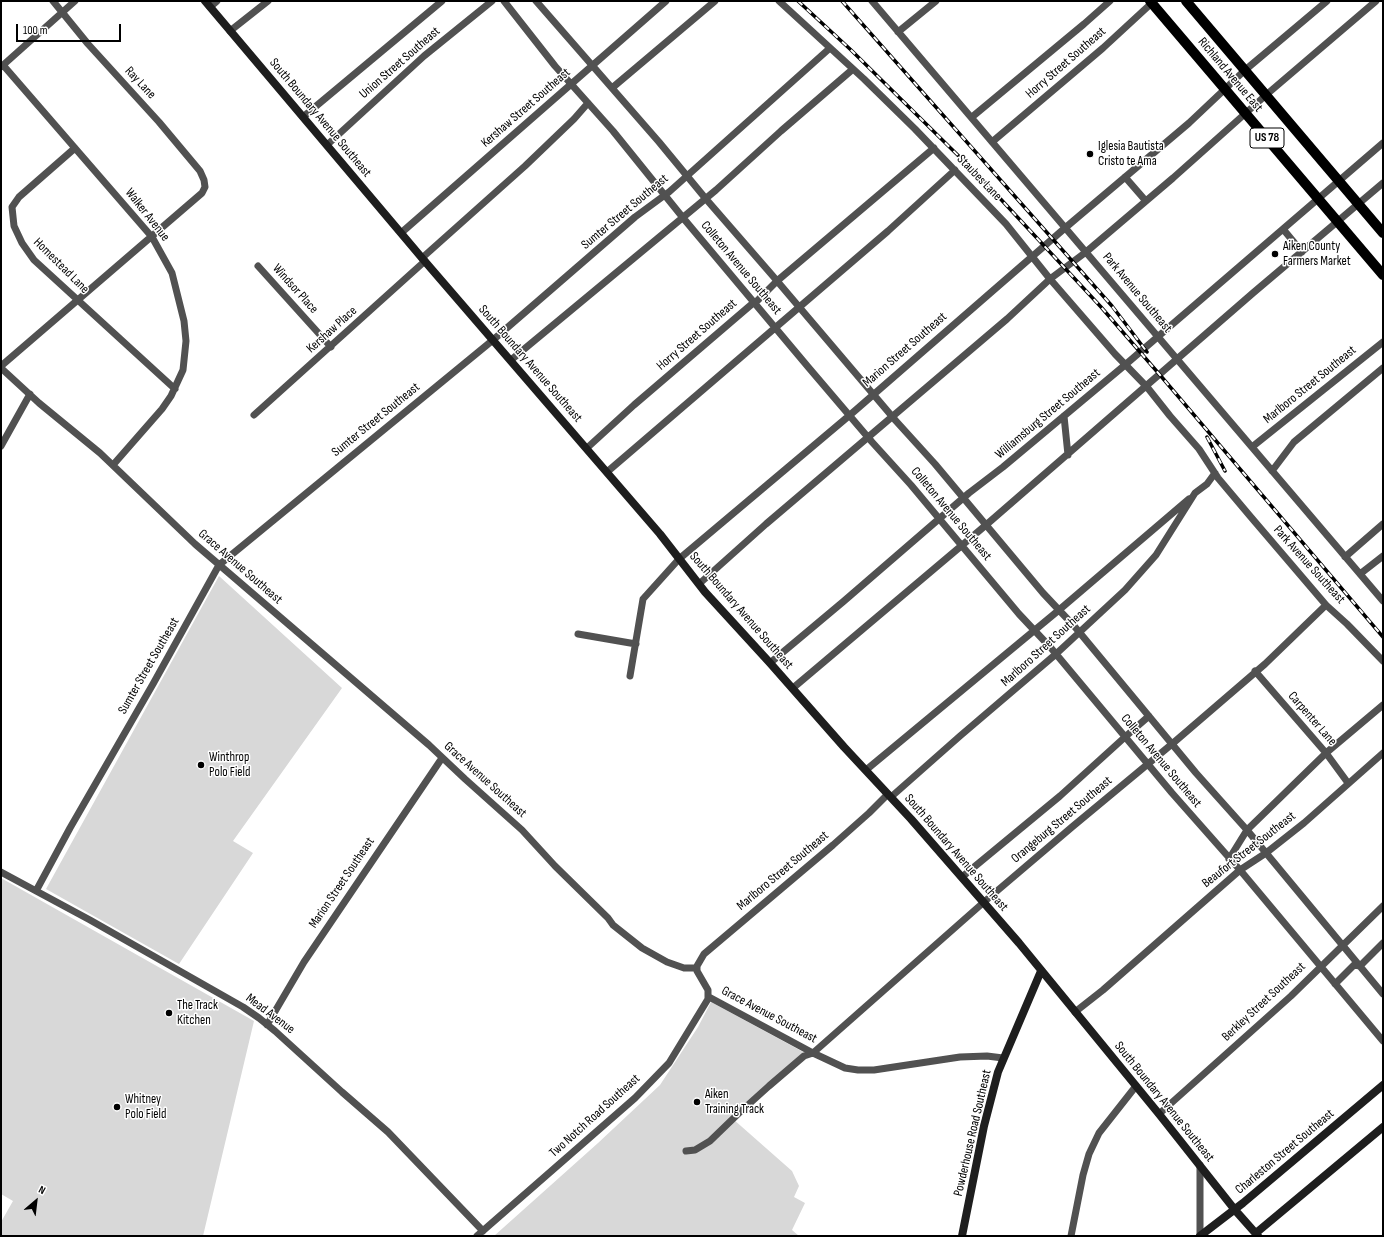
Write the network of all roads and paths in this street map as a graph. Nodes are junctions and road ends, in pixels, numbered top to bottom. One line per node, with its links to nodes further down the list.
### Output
1 (53, 1): 20 (street, Ray Lane)
2 (75, 1): 20 (street)
3 (217, 1): 19 (street)
4 (268, 1): 21 (street)
5 (442, 1): 34 (street, Union Street Southeast)
6 (492, 1): 38 (street, Union Street Southeast)
7 (504, 1): 28 (street, Colleton Avenue Southeast)
8 (536, 1): 25 (street, Colleton Avenue Southeast)
9 (666, 1): 25 (street, Kershaw Street Southeast)
10 (715, 1): 29 (street)
11 (779, 1): 23 (street, Staubes Lane)
12 (936, 1): 22 (street)
13 (1110, 1): 35 (street, Horry Street Southeast)
14 (1186, 1): 27 (main road, Richland Avenue East / US 78)
15 (1327, 1): 27 (street, Marion Street Southeast)
16 (1376, 1): 31 (street)
17 (1152, 2): 30 (main road, Richland Avenue East / US 78); 36 (street, Horry Street Southeast)
18 (877, 3): 22 (street, Park Avenue Southeast)
19 (207, 4): 21 (street, South Boundary Avenue Southeast)
20 (62, 12): 24 (street); 57 (street, Ray Lane)
21 (230, 31): 34 (street, South Boundary Avenue Southeast)
22 (898, 32): 35 (street, Park Avenue Southeast)
23 (830, 48): 26 (street, Staubes Lane); 42 (street, Sumter Street Southeast)
24 (2, 66): 39 (street, Walker Avenue)
25 (592, 66): 28 (street, Kershaw Street Southeast); 29 (street, Colleton Avenue Southeast)
26 (853, 69): 40 (street, Staubes Lane); 47 (street)
27 (1244, 71): 30 (street, Marion Street Southeast); 31 (main road, Richland Avenue East / US 78)
28 (572, 85): 32 (street, Colleton Avenue Southeast); 55 (street, Kershaw Street Southeast)
29 (612, 88): 42 (street, Colleton Avenue Southeast)
30 (1225, 89): 33 (main road, Richland Avenue East / US 78); 43 (street, Marion Street Southeast)
31 (1266, 95): 33 (street); 44 (main road, Richland Avenue East / US 78)
32 (588, 103): 46 (street, Colleton Avenue Southeast); 61 (street)
33 (1246, 113): 48 (main road, Richland Avenue East / US 78); 49 (street)
34 (303, 117): 38 (street, South Boundary Avenue Southeast)
35 (972, 117): 36 (street, Park Avenue Southeast)
36 (992, 142): 53 (street, Park Avenue Southeast)
37 (1383, 143): 44 (street, Williamsburg Street Southeast)
38 (327, 145): 55 (street, South Boundary Avenue Southeast)
39 (75, 148): 57 (street, Walker Avenue); 66 (street, Homestead Lane)
40 (934, 148): 41 (street, Staubes Lane); 65 (street, Horry Street Southeast)
41 (955, 170): 60 (street, Staubes Lane); 68 (street)
42 (687, 176): 46 (street, Sumter Street Southeast); 47 (street, Colleton Avenue Southeast)
43 (1125, 177): 49 (street); 53 (street, Marion Street Southeast)
44 (1339, 181): 48 (street, Williamsburg Street Southeast); 50 (main road, Richland Avenue East / US 78)
45 (1383, 183): 50 (street)
46 (665, 195): 51 (street, Colleton Avenue Southeast); 71 (street, Sumter Street Southeast)
47 (706, 199): 51 (street); 65 (street, Colleton Avenue Southeast)
48 (1318, 199): 52 (main road, Richland Avenue East / US 78); 54 (street, Williamsburg Street Southeast)
49 (1145, 200): 58 (street)
50 (1359, 204): 52 (street); 56 (main road, Richland Avenue East / US 78)
51 (683, 217): 67 (street, Colleton Avenue Southeast); 74 (street)
52 (1338, 222): 59 (street); 63 (main road, Richland Avenue East / US 78)
53 (1065, 228): 58 (street, Park Avenue Southeast); 60 (street, Marion Street Southeast)
54 (1283, 229): 59 (street); 70 (street, Williamsburg Street Southeast)
55 (401, 233): 61 (street, South Boundary Avenue Southeast)
56 (1383, 233)
57 (152, 237): 66 (street); 80 (street, Walker Avenue)
58 (1086, 252): 64 (street); 70 (street, Park Avenue Southeast)
59 (1302, 252): 75 (street)
60 (1033, 257): 64 (street, Staubes Lane); 82 (street, Marion Street Southeast)
61 (424, 259): 71 (street, South Boundary Avenue Southeast); 73 (street, Kershaw Place)
62 (258, 266): 73 (street, Windsor Place)
63 (1383, 275)
64 (1050, 279): 76 (street, Staubes Lane); 86 (street)
65 (777, 281): 67 (street, Horry Street Southeast); 68 (street, Colleton Avenue Southeast)
66 (77, 300): 77 (street); 80 (street, Homestead Lane)
67 (755, 303): 69 (street, Colleton Avenue Southeast); 90 (street, Horry Street Southeast)
68 (799, 307): 69 (street); 82 (street, Colleton Avenue Southeast)
69 (776, 328): 84 (street, Colleton Avenue Southeast); 94 (street)
70 (1158, 336): 75 (street, Park Avenue Southeast); 76 (street, Williamsburg Street Southeast)
71 (494, 340): 74 (street, South Boundary Avenue Southeast); 105 (street, Sumter Street Southeast)
72 (1383, 342): 89 (street, Marlboro Street Southeast)
73 (331, 346): 83 (street, Kershaw Place)
74 (511, 360): 90 (street, South Boundary Avenue Southeast)
75 (1178, 360): 79 (street); 89 (street, Park Avenue Southeast)
76 (1125, 365): 79 (street, Staubes Lane); 85 (street, Williamsburg Street Southeast)
77 (1, 367): 81 (street, Grace Avenue Southeast)
78 (1383, 368): 93 (street)
79 (1147, 387): 91 (street); 95 (street, Park Avenue Southeast)
80 (174, 389): 92 (street, Walker Avenue)
81 (30, 394): 88 (street); 92 (street, Grace Avenue Southeast)
82 (873, 394): 84 (street, Marion Street Southeast); 86 (street, Colleton Avenue Southeast)
83 (254, 415)
84 (850, 415): 87 (street, Colleton Avenue Southeast); 104 (street, Marion Street Southeast)
85 (1064, 416): 91 (street); 97 (street, Williamsburg Street Southeast)
86 (892, 417): 87 (street); 97 (street, Colleton Avenue Southeast)
87 (868, 438): 98 (street, Colleton Avenue Southeast); 107 (street)
88 (1, 446)
89 (1252, 447): 93 (street, Park Avenue Southeast)
90 (587, 448): 94 (street, South Boundary Avenue Southeast)
91 (1068, 455): 100 (street)
92 (113, 465): 105 (street, Grace Avenue Southeast)
93 (1272, 471): 103 (street, Park Avenue Southeast)
94 (607, 472): 104 (street, South Boundary Avenue Southeast)
95 (1215, 473): 96 (street, Marlboro Street Southeast); 109 (street, Park Avenue Southeast)
96 (1195, 493): 110 (street, Marlboro Street Southeast); 112 (street, Marlboro Street Southeast)
97 (964, 498): 98 (street, Williamsburg Street Southeast); 100 (street, Colleton Avenue Southeast)
98 (940, 519): 101 (street, Colleton Avenue Southeast); 117 (street, Williamsburg Street Southeast)
99 (1383, 524): 103 (street)
100 (986, 525): 101 (street); 110 (street, Colleton Avenue Southeast)
101 (962, 545): 111 (street, Colleton Avenue Southeast); 120 (street)
102 (1383, 556): 106 (street)
103 (1345, 557): 106 (street, Park Avenue Southeast)
104 (679, 559): 107 (street, South Boundary Avenue Southeast); 114 (street, Marion Street Southeast)
105 (219, 565): 127 (street, Grace Avenue Southeast); 138 (street, Sumter Street Southeast)
106 (1360, 574): 108 (street, Park Avenue Southeast)
107 (699, 584): 117 (street, South Boundary Avenue Southeast)
108 (1383, 601)
109 (1326, 605): 116 (street, Park Avenue Southeast); 118 (street, Orangeburg Street Southeast)
110 (1059, 610): 111 (street, Marlboro Street Southeast); 112 (street, Colleton Avenue Southeast)
111 (1035, 630): 115 (street, Colleton Avenue Southeast); 129 (street, Marlboro Street Southeast)
112 (1080, 633): 115 (street, Marlboro Street Southeast); 122 (street, Colleton Avenue Southeast)
113 (578, 634): 114 (street)
114 (636, 644): 119 (street, Marion Street Southeast)
115 (1056, 654): 123 (street, Colleton Avenue Southeast); 131 (street, Marlboro Street Southeast)
116 (1383, 661)
117 (770, 663): 120 (street, South Boundary Avenue Southeast)
118 (1255, 671): 124 (street, Orangeburg Street Southeast); 125 (street, Carpenter Lane)
119 (630, 676)
120 (793, 688): 129 (street, South Boundary Avenue Southeast)
121 (1383, 704): 125 (street, Beaufort Street Southeast)
122 (1149, 716): 123 (street, Orangeburg Street Southeast); 124 (street, Colleton Avenue Southeast)
123 (1125, 737): 128 (street, Colleton Avenue Southeast); 137 (street, Orangeburg Street Southeast)
124 (1172, 744): 128 (street, Orangeburg Street Southeast); 132 (street, Colleton Avenue Southeast)
125 (1326, 753): 130 (street, Carpenter Lane); 132 (street, Beaufort Street Southeast)
126 (1383, 753): 130 (street, Beaufort Street Southeast)
127 (442, 758): 145 (street, Grace Avenue Southeast); 151 (street, Marion Street Southeast)
128 (1148, 764): 134 (street, Colleton Avenue Southeast); 139 (street, Orangeburg Street Southeast)
129 (866, 770): 131 (street, South Boundary Avenue Southeast)
130 (1348, 783): 133 (street, Beaufort Street Southeast)
131 (890, 796): 137 (street, South Boundary Avenue Southeast); 145 (street, Marlboro Street Southeast)
132 (1247, 830): 133 (street, Colleton Avenue Southeast); 134 (street, Beaufort Street Southeast)
133 (1266, 854): 135 (street, Beaufort Street Southeast); 142 (street, Colleton Avenue Southeast)
134 (1229, 859): 135 (street, Colleton Avenue Southeast)
135 (1240, 870): 144 (street, Colleton Avenue Southeast); 150 (street, Beaufort Street Southeast)
136 (1, 872): 138 (street, Mead Avenue)
137 (962, 877): 139 (street, South Boundary Avenue Southeast)
138 (36, 891): 151 (street, Mead Avenue)
139 (984, 902): 146 (street, South Boundary Avenue Southeast); 153 (street, Orangeburg Street Southeast)
140 (1383, 906): 142 (street, Berkley Street Southeast)
141 (1383, 943): 143 (street)
142 (1342, 944): 143 (street, Colleton Avenue Southeast); 144 (street, Berkley Street Southeast)
143 (1360, 966): 147 (street); 148 (street, Colleton Avenue Southeast)
144 (1320, 967): 147 (street, Colleton Avenue Southeast); 157 (street, Berkley Street Southeast)
145 (697, 968): 149 (street, Grace Avenue Southeast)
146 (1042, 971): 150 (street, South Boundary Avenue Southeast); 154 (street, Powderhouse Road Southeast)
147 (1335, 984): 152 (street, Colleton Avenue Southeast)
148 (1383, 994)
149 (708, 997): 153 (street, Grace Avenue Southeast); 162 (street, Two Notch Road Southeast)
150 (1075, 1012): 156 (street, South Boundary Avenue Southeast)
151 (267, 1025): 162 (street, Mead Avenue)
152 (1383, 1041)
153 (813, 1053): 154 (street, Grace Avenue Southeast); 159 (street, Orangeburg Street Southeast)
154 (1003, 1058): 165 (street, Powderhouse Road Southeast)
155 (1383, 1085): 161 (street, Charleston Street Southeast)
156 (1136, 1086): 157 (street, South Boundary Avenue Southeast); 166 (street)
157 (1159, 1114): 160 (street, South Boundary Avenue Southeast)
158 (1383, 1127): 163 (street)
159 (686, 1151)
160 (1200, 1165): 161 (street, South Boundary Avenue Southeast); 167 (street)
161 (1235, 1210): 163 (street, South Boundary Avenue Southeast); 167 (street, Charleston Street Southeast)
162 (483, 1231): 164 (street, Two Notch Road Southeast)
163 (1257, 1234)
164 (478, 1236)
165 (962, 1236)
166 (1071, 1236)
167 (1200, 1236)

